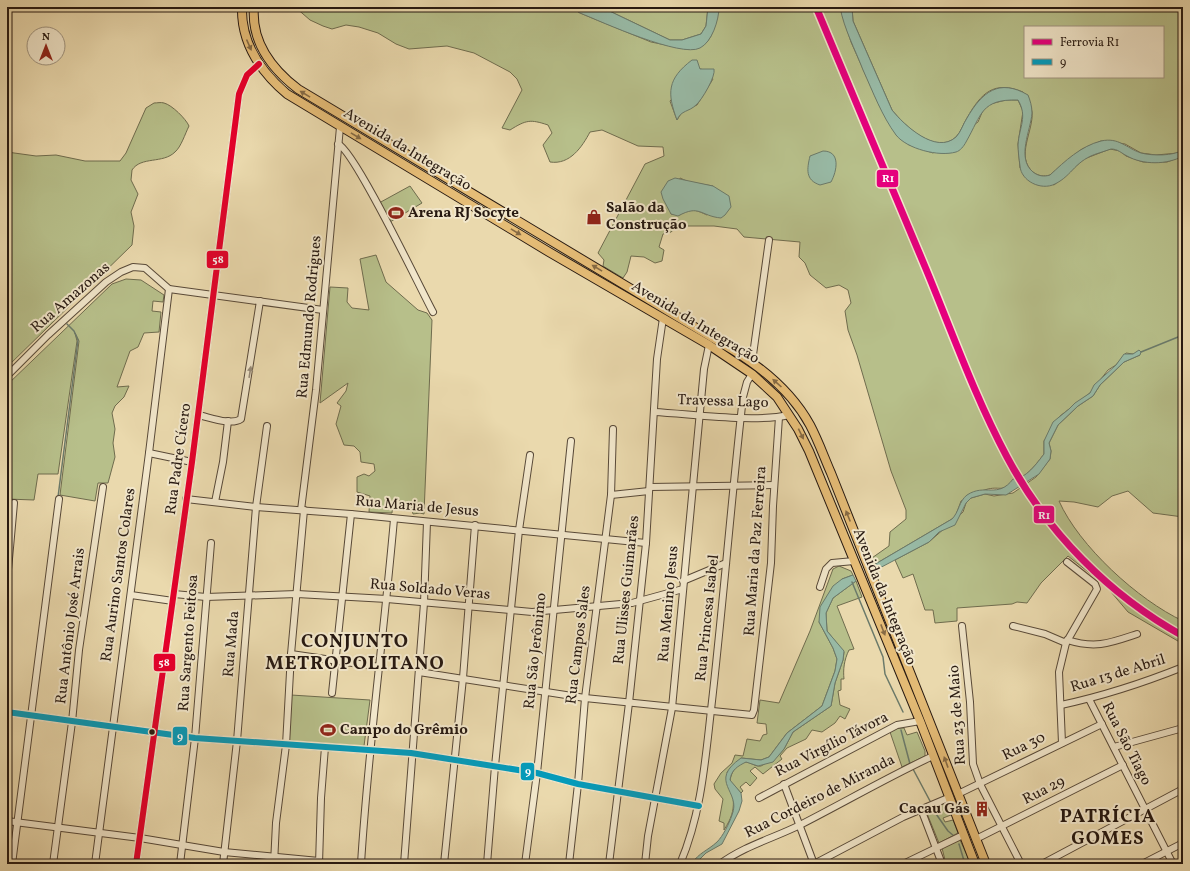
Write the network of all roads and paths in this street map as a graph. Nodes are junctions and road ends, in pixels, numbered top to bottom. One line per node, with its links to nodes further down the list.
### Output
1 (242, 7): 3 (main road, Avenida da Integração, one-way to 3)
2 (254, 7): 4 (main road, Avenida da Integração, one-way to 2)
3 (259, 64): 5 (main road, Avenida da Integração); 14 (street, Rua Padre Cícero)
4 (327, 107): 5 (main road); 9 (main road, Avenida da Integração, one-way to 4)
5 (323, 116): 6 (main road, Avenida da Integração)
6 (340, 127): 7 (street, Rua Edmundo Rodrigues); 11 (main road, Avenida da Integração, one-way to 11)
7 (338, 144): 16 (street, Rua Edmundo Rodrigues); 17 (street)
8 (769, 240): 20 (street)
9 (610, 276): 10 (main road, Avenida da Integração); 11 (main road)
10 (623, 284): 13 (main road); 20 (main road, Avenida da Integração)
11 (605, 285): 13 (main road, Avenida da Integração)
12 (169, 289): 14 (street); 22 (street, Rua Amazonas); 33 (street, Rua Aurino Santos Colares)
13 (618, 293): 18 (main road, Avenida da Integração)
14 (214, 295): 15 (street); 24 (street, Rua Padre Cícero)
15 (260, 301): 16 (street); 29 (street, one-way to 15)
16 (323, 310): 47 (street, Rua Edmundo Rodrigues)
17 (433, 312)
18 (663, 318): 19 (main road, Avenida da Integração); 23 (street, Rua Ulisses Guimarães)
19 (709, 345): 21 (main road, Avenida da Integração); 25 (street, Rua Menino Jesus)
20 (752, 362): 94 (main road, Avenida da Integração, one-way to 20)
21 (752, 374): 26 (main road, Avenida da Integração); 27 (street, Rua Princesa Isabel)
22 (7, 376)
23 (654, 412): 25 (street, Travessa Lago); 40 (street, Rua Ulisses Guimarães)
24 (198, 415): 29 (street); 35 (street, Rua Padre Cícero)
25 (699, 415): 27 (street, Travessa Lago); 37 (street, Rua Menino Jesus)
26 (789, 415): 28 (street, Travessa Lago); 57 (main road, Avenida da Integração, one-way to 57)
27 (740, 417): 28 (street, Travessa Lago); 39 (street, Rua Princesa Isabel)
28 (779, 417): 36 (street, Rua Maria da Paz Ferreira)
29 (228, 421): 44 (street)
30 (267, 426): 46 (street, Rua Mada)
31 (614, 429): 41 (street, Rua Campos Sales)
32 (572, 441): 53 (street, Rua São Jerônimo)
33 (149, 453): 35 (street); 66 (street, Rua Aurino Santos Colares)
34 (530, 455): 52 (street)
35 (192, 462): 43 (street, Rua Padre Cícero)
36 (774, 485): 39 (street); 98 (street, Rua Maria da Paz Ferreira)
37 (694, 486): 39 (street); 40 (street); 61 (street, Rua Menino Jesus)
38 (103, 487): 102 (street, Rua Antônio José Arrais)
39 (734, 487): 59 (street, Rua Princesa Isabel)
40 (650, 489): 41 (street); 55 (street, Rua Ulisses Guimarães)
41 (611, 495): 54 (street, Rua Campos Sales)
42 (59, 499): 100 (street)
43 (186, 499): 44 (street, Rua Maria de Jesus); 64 (street, Rua Padre Cícero)
44 (215, 502): 46 (street, Rua Maria de Jesus)
45 (14, 503): 60 (street)
46 (256, 507): 47 (street, Rua Maria de Jesus); 67 (street, Rua Mada)
47 (303, 510): 48 (street, Rua Maria de Jesus); 65 (street, Rua Edmundo Rodrigues)
48 (351, 514): 49 (street, Rua Maria de Jesus); 68 (street)
49 (394, 519): 50 (street, Rua Maria de Jesus); 70 (street)
50 (428, 522): 51 (street, Rua Maria de Jesus); 73 (street)
51 (475, 525): 52 (street, Rua Maria de Jesus); 74 (street)
52 (519, 530): 53 (street, Rua Maria de Jesus); 76 (street)
53 (562, 535): 54 (street, Rua Maria de Jesus); 77 (street, Rua São Jerônimo)
54 (605, 538): 55 (street, Rua Maria de Jesus); 75 (street, Rua Campos Sales)
55 (646, 543): 72 (street, Rua Ulisses Guimarães)
56 (211, 544): 69 (street, Rua Sargento Feitosa)
57 (854, 561): 62 (street); 96 (main road, Avenida da Integração, one-way to 96)
58 (1067, 562): 81 (street)
59 (726, 563): 61 (street); 98 (street, Rua Princesa Isabel)
60 (7, 581)
61 (683, 581): 63 (street, Rua Menino Jesus)
62 (820, 587)
63 (683, 589): 72 (street, Rua Soldado Veras); 97 (street, Rua Menino Jesus)
64 (174, 594): 69 (street, Rua Soldado Veras); 71 (street, Rua Padre Cícero)
65 (297, 594): 67 (street, Rua Soldado Veras); 68 (street, Rua Soldado Veras); 82 (street, Rua Edmundo Rodrigues)
66 (131, 595): 71 (street); 104 (street, Rua Aurino Santos Colares)
67 (249, 595): 69 (street, Rua Soldado Veras); 110 (street, Rua Mada)
68 (342, 596): 70 (street, Rua Soldado Veras); 83 (street)
69 (206, 597): 109 (street, Rua Sargento Feitosa)
70 (387, 599): 73 (street, Rua Soldado Veras); 85 (street)
71 (173, 601): 108 (street, Rua Padre Cícero)
72 (640, 601): 75 (street, Rua Soldado Veras); 93 (street, Rua Ulisses Guimarães)
73 (424, 602): 74 (street, Rua Soldado Veras); 86 (street)
74 (468, 606): 76 (street, Rua Soldado Veras); 87 (street)
75 (597, 607): 77 (street, Rua Soldado Veras); 91 (street, Rua Campos Sales)
76 (511, 609): 77 (street, Rua Soldado Veras); 88 (street)
77 (553, 611): 89 (street, Rua São Jerônimo)
78 (962, 626): 124 (street, Rua 23 de Maio)
79 (1013, 626): 81 (street)
80 (1137, 634): 81 (street)
81 (1067, 642): 95 (street)
82 (291, 654): 83 (street); 112 (street, Rua Edmundo Rodrigues)
83 (335, 660): 85 (street); 90 (street)
84 (1183, 666): 92 (street, Rua 13 de Abril)
85 (380, 667): 115 (street)
86 (419, 672): 87 (street); 116 (street)
87 (463, 678): 88 (street); 118 (street)
88 (504, 685): 89 (street); 120 (street)
89 (544, 691): 91 (street); 121 (street, Rua São Jerônimo)
90 (332, 693)
91 (586, 698): 93 (street); 122 (street, Rua Campos Sales)
92 (1089, 699): 95 (street, Rua 13 de Abril); 103 (street, Rua São Tiago)
93 (629, 703): 97 (street); 126 (street, Rua Ulisses Guimarães)
94 (923, 704): 96 (main road); 106 (main road, Avenida da Integração)
95 (1061, 705): 111 (street)
96 (914, 707): 101 (main road, Avenida da Integração)
97 (672, 708): 98 (street); 128 (street, Rua Menino Jesus)
98 (711, 711): 131 (street, Rua Princesa Isabel)
99 (7, 712): 100 (street)
100 (30, 716): 102 (street); 135 (street)
101 (920, 720): 107 (main road, Avenida da Integração); 123 (street, Rua Virgílio Távora)
102 (72, 722): 104 (street); 138 (street, Rua Antônio José Arrais)
103 (1102, 724): 111 (street, Rua 30); 114 (street, Rua São Tiago)
104 (112, 727): 108 (street); 139 (street, Rua Aurino Santos Colares)
105 (1183, 728): 114 (street)
106 (933, 729): 107 (main road); 127 (main road, Avenida da Integração, one-way to 106)
107 (924, 732): 117 (main road, Avenida da Integração)
108 (154, 733): 109 (street); 141 (street, Rua Padre Cícero)
109 (195, 738): 110 (street); 144 (street, Rua Sargento Feitosa)
110 (237, 741): 112 (street); 146 (street, Rua Mada)
111 (1062, 743): 124 (street, Rua 30)
112 (286, 745): 113 (street); 148 (street, Rua Edmundo Rodrigues)
113 (325, 747): 115 (street); 149 (street)
114 (1114, 747): 119 (street, Rua São Tiago)
115 (370, 749): 116 (street); 157 (street)
116 (411, 753): 118 (street); 158 (street)
117 (934, 756): 130 (main road, Avenida da Integração); 136 (street, Rua Cordeiro de Miranda)
118 (454, 759): 120 (street); 159 (street)
119 (1123, 765): 133 (street, Rua São Tiago); 137 (street, Rua 29)
120 (494, 766): 121 (street); 160 (street)
121 (537, 773): 122 (street); 161 (street, Rua São Jerônimo)
122 (578, 784): 126 (street); 162 (street, Rua Campos Sales)
123 (784, 784): 129 (street, Rua Virgílio Távora); 136 (street)
124 (980, 784): 127 (street, Rua 30); 137 (street, Rua 23 de Maio)
125 (1183, 789): 133 (street)
126 (618, 790): 128 (street); 163 (street, Rua Ulisses Guimarães)
127 (958, 794): 142 (main road, Avenida da Integração)
128 (656, 798): 131 (street); 164 (street, Rua Menino Jesus)
129 (759, 798)
130 (948, 798): 132 (street); 140 (main road, Avenida da Integração)
131 (699, 806): 165 (street, Rua Princesa Isabel)
132 (921, 809): 145 (street); 167 (street)
133 (1145, 810): 147 (street, Rua São Tiago); 173 (street)
134 (7, 821): 135 (street)
135 (16, 823): 138 (street); 150 (street)
136 (800, 825): 166 (street, Rua Cordeiro de Miranda); 167 (street)
137 (1002, 827): 142 (street, Rua 29); 172 (street, Rua 23 de Maio)
138 (58, 828): 139 (street); 151 (street, Rua Antônio José Arrais)
139 (98, 833): 141 (street); 152 (street, Rua Aurino Santos Colares)
140 (963, 835): 145 (street); 170 (main road, Avenida da Integração)
141 (140, 838): 144 (street); 153 (street, Rua Padre Cícero)
142 (976, 839): 171 (main road, Avenida da Integração)
143 (1183, 843): 147 (street)
144 (182, 845): 146 (street); 154 (street, Rua Sargento Feitosa)
145 (936, 848): 168 (street); 169 (street)
146 (224, 852): 148 (street); 155 (street, Rua Mada)
147 (1167, 852): 174 (street); 175 (street, Rua São Tiago)
148 (274, 856): 149 (street); 156 (street, Rua Edmundo Rodrigues)
149 (319, 863)
150 (12, 864)
151 (53, 864)
152 (95, 864)
153 (136, 864)
154 (180, 864)
155 (223, 864)
156 (274, 864)
157 (361, 864)
158 (404, 864)
159 (444, 864)
160 (487, 864)
161 (525, 864)
162 (569, 864)
163 (609, 864)
164 (645, 864)
165 (680, 864)
166 (720, 864)
167 (814, 864)
168 (903, 864)
169 (942, 864)
170 (975, 864)
171 (986, 864)
172 (1021, 864)
173 (1042, 864)
174 (1142, 864)
175 (1173, 864)

